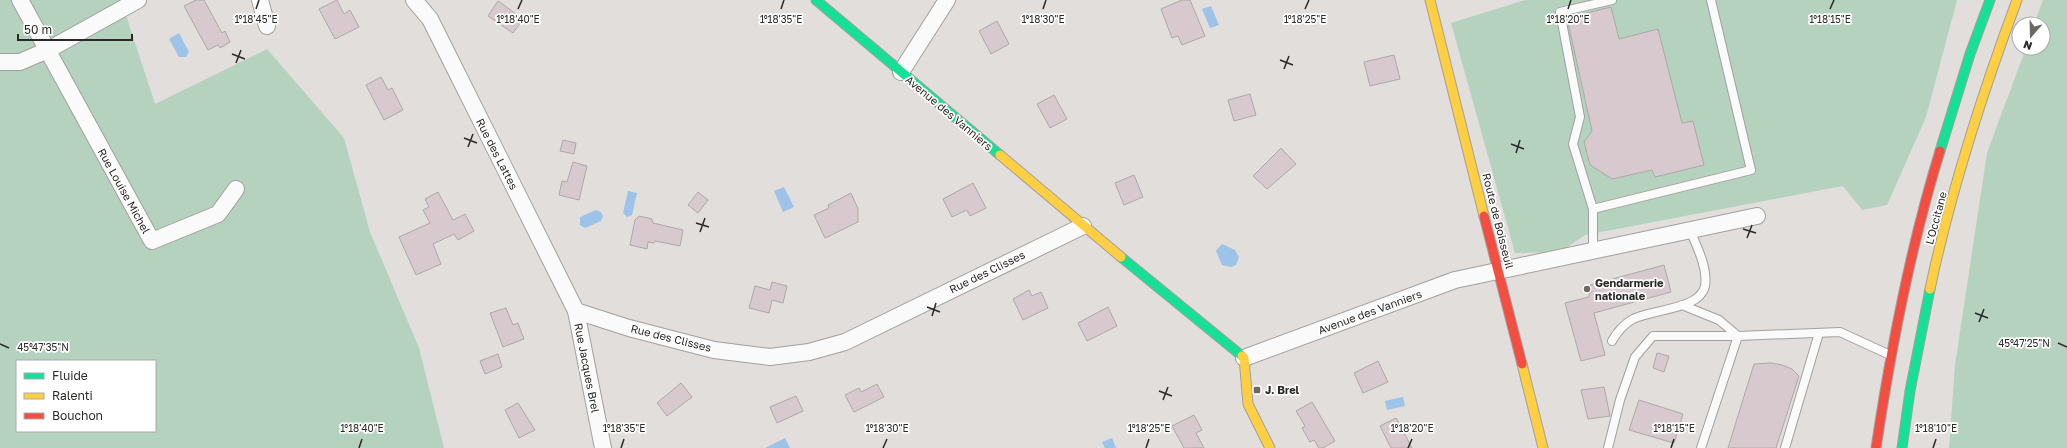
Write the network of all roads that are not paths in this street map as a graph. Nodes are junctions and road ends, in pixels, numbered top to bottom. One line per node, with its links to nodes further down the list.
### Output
1 (20, 0): 13 (street)
2 (138, 0): 13 (street)
3 (260, 0): 12 (street)
4 (414, 0): 24 (street, Rue des Lattes)
5 (816, 0): 15 (main road, Avenue des Vanniers)
6 (947, 0): 15 (street)
7 (1430, 0): 22 (main road, Route de Boisseuil)
8 (1612, 0): 17 (lane)
9 (1711, 0): 17 (lane)
10 (1990, 0): 28 (main road, L'Occitane)
11 (2017, 0): 37 (main road, L'Occitane)
12 (268, 26)
13 (48, 50): 14 (street); 16 (street, Rue Louise Michel)
14 (0, 62)
15 (901, 72): 19 (main road, Avenue des Vanniers)
16 (236, 189)
17 (1593, 209): 21 (lane)
18 (1757, 216): 20 (street, Avenue des Vanniers)
19 (1083, 226): 24 (street, Rue des Clisses); 29 (main road)
20 (1690, 230): 21 (street, Avenue des Vanniers); 23 (lane)
21 (1593, 251): 22 (street, Avenue des Vanniers)
22 (1498, 270): 29 (street, Avenue des Vanniers); 32 (main road, Route de Boisseuil)
23 (1682, 305): 26 (lane); 27 (lane)
24 (576, 311): 30 (street, Rue Jacques Brel)
25 (1819, 333): 26 (lane); 28 (lane); 35 (lane)
26 (1738, 336): 33 (lane); 34 (lane)
27 (1612, 341)
28 (1891, 355): 36 (main road, L'Occitane)
29 (1244, 358): 31 (main road)
30 (602, 448)
31 (1270, 448)
32 (1543, 448)
33 (1608, 448)
34 (1701, 448)
35 (1785, 448)
36 (1876, 448)
37 (1902, 448)

